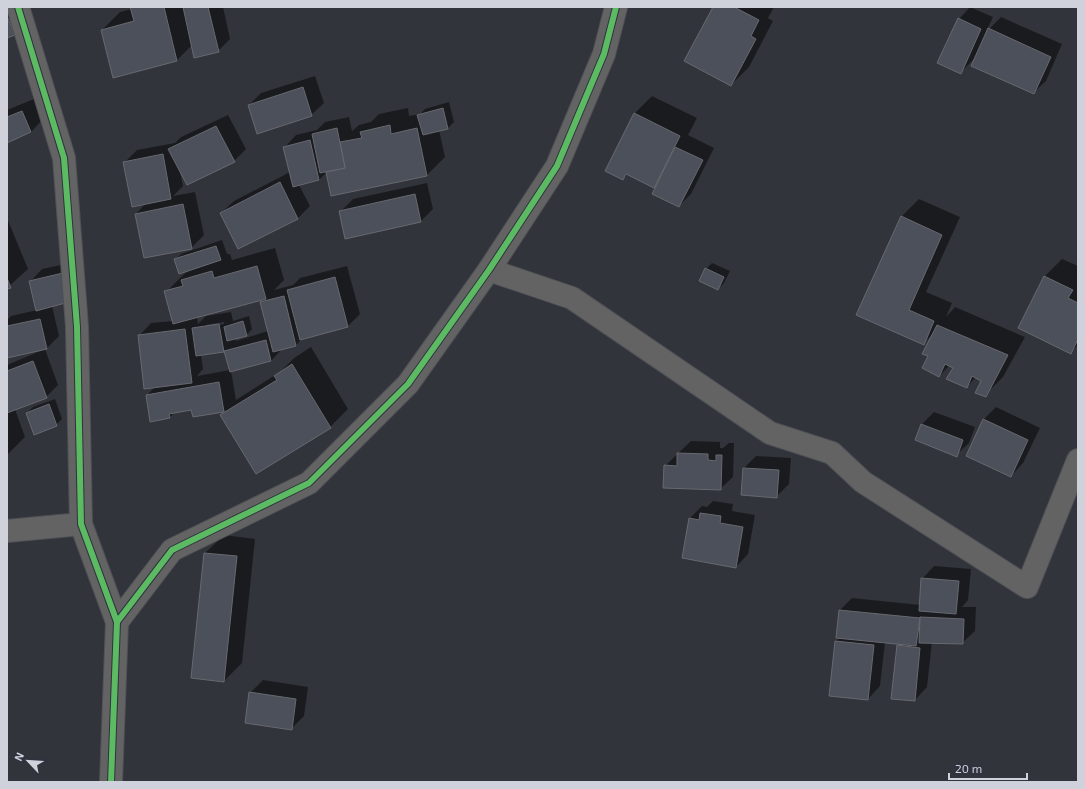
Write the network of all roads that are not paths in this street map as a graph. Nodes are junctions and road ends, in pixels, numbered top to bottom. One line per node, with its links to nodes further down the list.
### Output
1 (18, 7): 5 (street)
2 (616, 7): 3 (street)
3 (489, 270): 4 (street); 7 (street)
4 (1078, 460)
5 (81, 524): 6 (street); 7 (street)
6 (7, 531)
7 (117, 622): 8 (street)
8 (112, 782)

